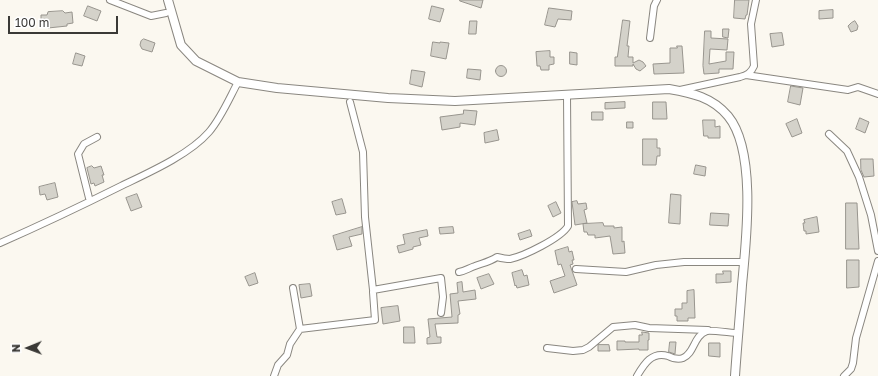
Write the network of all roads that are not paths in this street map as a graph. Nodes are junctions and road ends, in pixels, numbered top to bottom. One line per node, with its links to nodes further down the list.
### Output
1 (110, 0): 5 (street)
2 (168, 0): 8 (street)
3 (657, 0): 6 (street)
4 (756, 0): 7 (street)
5 (166, 13)
6 (650, 38)
7 (746, 75): 9 (street); 10 (street)
8 (238, 82): 11 (street); 16 (street)
9 (679, 91): 11 (street); 18 (street)
10 (878, 94)
11 (567, 95): 21 (street)
12 (350, 102): 23 (street)
13 (829, 134): 17 (street)
14 (97, 138): 15 (street)
15 (89, 198)
16 (0, 243)
17 (878, 251)
18 (744, 262): 20 (street); 26 (street)
19 (878, 264): 31 (street)
20 (576, 269)
21 (459, 272)
22 (373, 292): 24 (street)
23 (440, 313)
24 (300, 329): 24 (street); 28 (street)
25 (708, 330): 26 (street); 27 (street); 29 (street)
26 (738, 333): 30 (street)
27 (547, 348)
28 (274, 376)
29 (637, 376)
30 (735, 376)
31 (844, 376)

